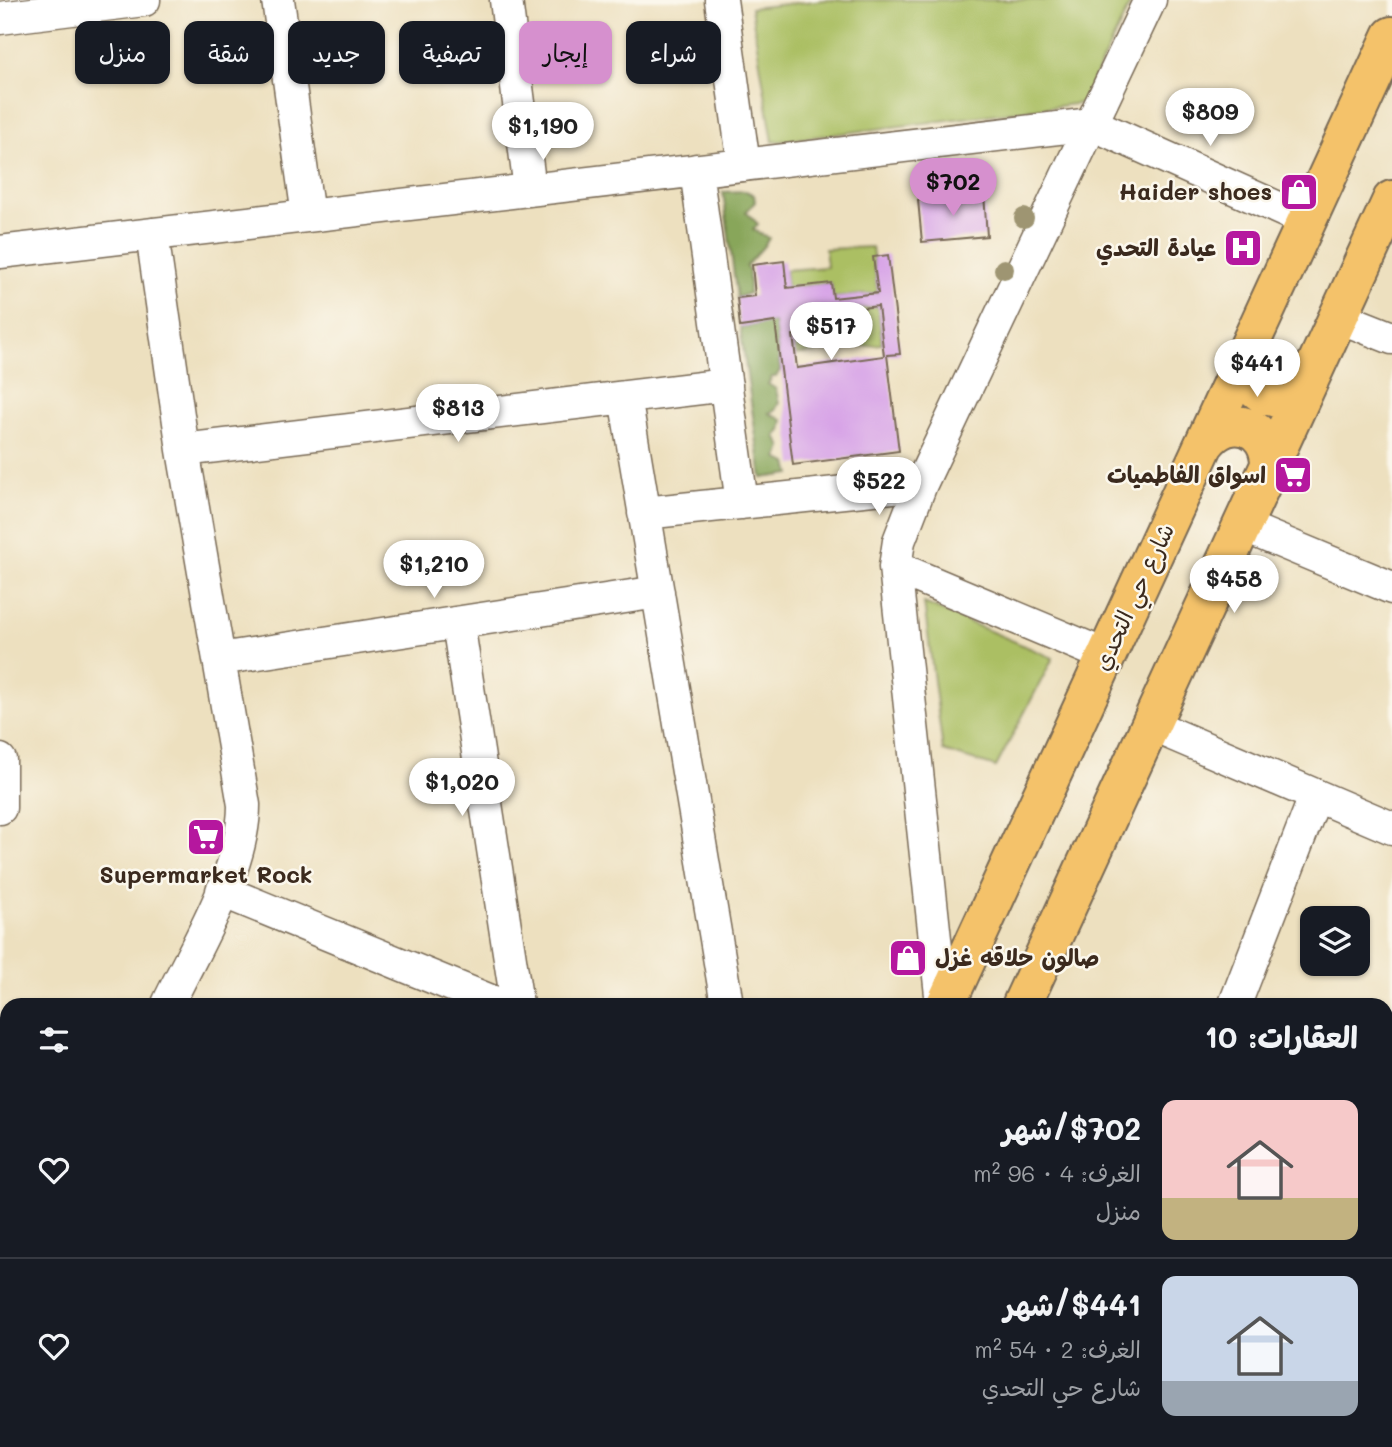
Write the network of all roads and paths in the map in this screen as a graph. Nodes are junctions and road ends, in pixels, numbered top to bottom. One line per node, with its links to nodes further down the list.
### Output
1 (144, 0): 6 (street)
2 (278, 0): 13 (street)
3 (506, 0): 11 (street)
4 (721, 0): 9 (street)
5 (1150, 0): 8 (street)
6 (0, 18)
7 (1392, 37): 14 (main road, شارع حي التحدي)
8 (1092, 124): 9 (street); 14 (street); 26 (street)
9 (744, 164): 10 (street)
10 (696, 170): 11 (street); 21 (street)
11 (530, 190): 13 (street)
12 (1392, 200): 17 (main road)
13 (308, 216): 15 (street)
14 (1307, 221): 19 (main road, شارع حي التحدي)
15 (152, 234): 16 (street); 24 (street)
16 (0, 252)
17 (1339, 317): 18 (street); 20 (main road)
18 (1392, 338)
19 (1247, 350): 20 (main road); 23 (main road, شارع حي التحدي)
20 (1312, 374): 25 (main road)
21 (726, 385): 22 (street); 27 (street)
22 (625, 397): 24 (street); 28 (street)
23 (1205, 443): 25 (main road); 34 (main road, شارع حي التحدي)
24 (183, 450): 35 (street)
25 (1270, 466): 29 (main road)
26 (921, 484): 27 (street); 30 (street)
27 (742, 503): 28 (street)
28 (644, 513): 32 (street)
29 (1243, 526): 31 (street); 36 (main road)
30 (895, 567): 34 (street); 46 (street)
31 (1392, 588)
32 (658, 592): 33 (street); 45 (street)
33 (458, 623): 35 (street); 44 (street)
34 (1107, 656): 47 (main road, شارع حي التحدي)
35 (219, 659): 41 (street)
36 (1151, 725): 38 (street); 48 (main road)
37 (0, 760): 39 (street)
38 (1315, 797): 40 (street); 49 (street)
39 (0, 808)
40 (1392, 828)
41 (222, 891): 42 (street); 43 (street)
42 (171, 998)
43 (483, 998)
44 (516, 998)
45 (726, 998)
46 (943, 998)
47 (947, 998)
48 (1025, 998)
49 (1237, 998)

